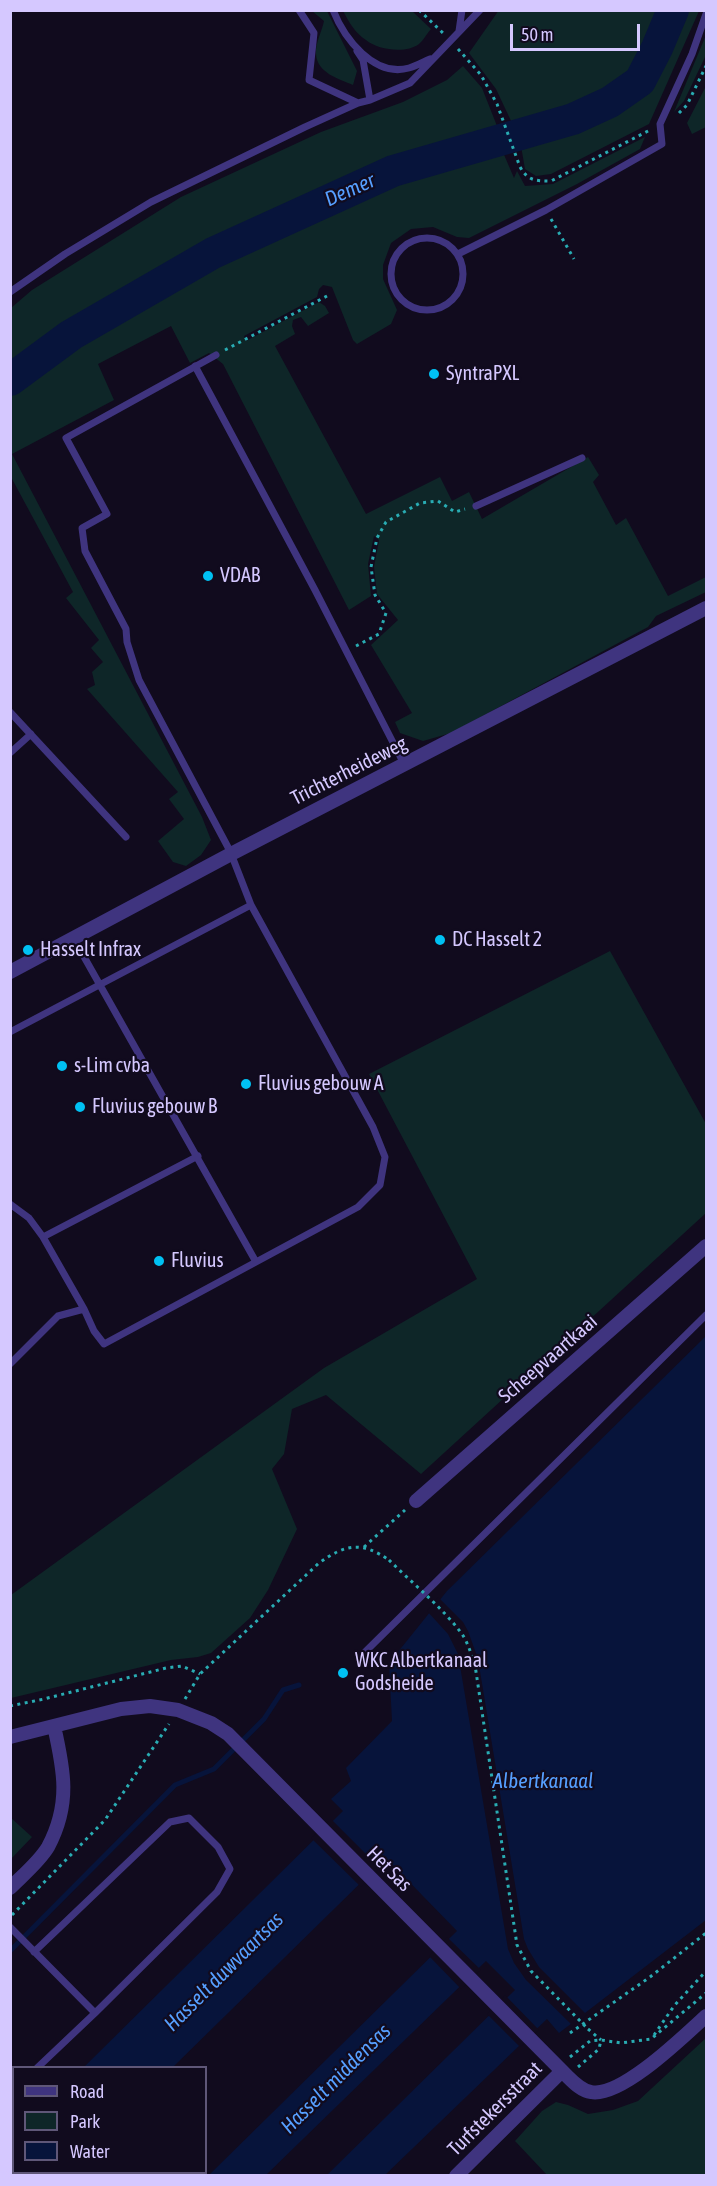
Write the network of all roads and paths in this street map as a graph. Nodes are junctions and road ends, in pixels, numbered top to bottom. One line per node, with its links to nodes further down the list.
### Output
1 (300, 10): 14 (lane)
2 (333, 10): 10 (lane)
3 (419, 10): 9 (path)
4 (462, 10): 8 (lane)
5 (474, 10): 8 (lane)
6 (480, 10): 8 (lane)
7 (706, 14): 15 (lane)
8 (459, 33): 9 (lane)
9 (452, 41): 11 (lane); 15 (path)
10 (356, 48): 11 (lane); 13 (lane)
11 (435, 56): 13 (lane)
12 (706, 66): 15 (path)
13 (370, 100): 14 (lane)
14 (358, 103): 19 (lane)
15 (660, 124): 16 (lane)
16 (546, 210): 17 (lane); 18 (path)
17 (458, 254): 17 (lane)
18 (574, 259)
19 (10, 292)
20 (327, 296): 21 (path)
21 (216, 355): 22 (lane)
22 (195, 366): 30 (lane); 32 (lane)
23 (582, 458): 24 (lane)
24 (476, 506): 26 (path)
25 (706, 608): 30 (street, Trichterheideweg)
26 (365, 641)
27 (10, 712): 28 (lane)
28 (31, 734): 29 (lane); 31 (lane)
29 (10, 753)
30 (404, 765): 32 (street, Trichterheideweg)
31 (126, 837)
32 (231, 854): 33 (lane); 34 (street, Trichterheideweg)
33 (251, 905): 36 (lane); 42 (lane)
34 (74, 939): 35 (street, Trichterheideweg); 36 (lane)
35 (10, 972)
36 (100, 986): 37 (lane); 38 (lane)
37 (10, 1032)
38 (198, 1156): 40 (lane); 42 (lane)
39 (10, 1204): 40 (lane)
40 (44, 1237): 43 (lane)
41 (706, 1246): 46 (street, Scheepvaartkaai)
42 (256, 1262): 43 (lane)
43 (84, 1309): 45 (lane)
44 (706, 1315): 48 (lane)
45 (10, 1364)
46 (416, 1501): 47 (path)
47 (364, 1547): 49 (path); 64 (path, bridge)
48 (363, 1654)
49 (200, 1674): 50 (path); 51 (path)
50 (10, 1706)
51 (178, 1710): 52 (street, Het Sas); 55 (path); 66 (street, Het Sas)
52 (54, 1726): 53 (street, Het Sas); 54 (street)
53 (10, 1737)
54 (10, 1888)
55 (10, 1917)
56 (10, 1928): 58 (lane)
57 (706, 1933): 63 (path)
58 (34, 1952): 61 (lane); 61 (lane)
59 (706, 1971): 64 (path)
60 (706, 1993): 64 (path)
61 (95, 2013): 65 (lane)
62 (706, 2016): 66 (street, Het Sas)
63 (570, 2033)
64 (651, 2039)
65 (39, 2066)
66 (562, 2071): 67 (street, Turfstekersstraat)
67 (456, 2175)

